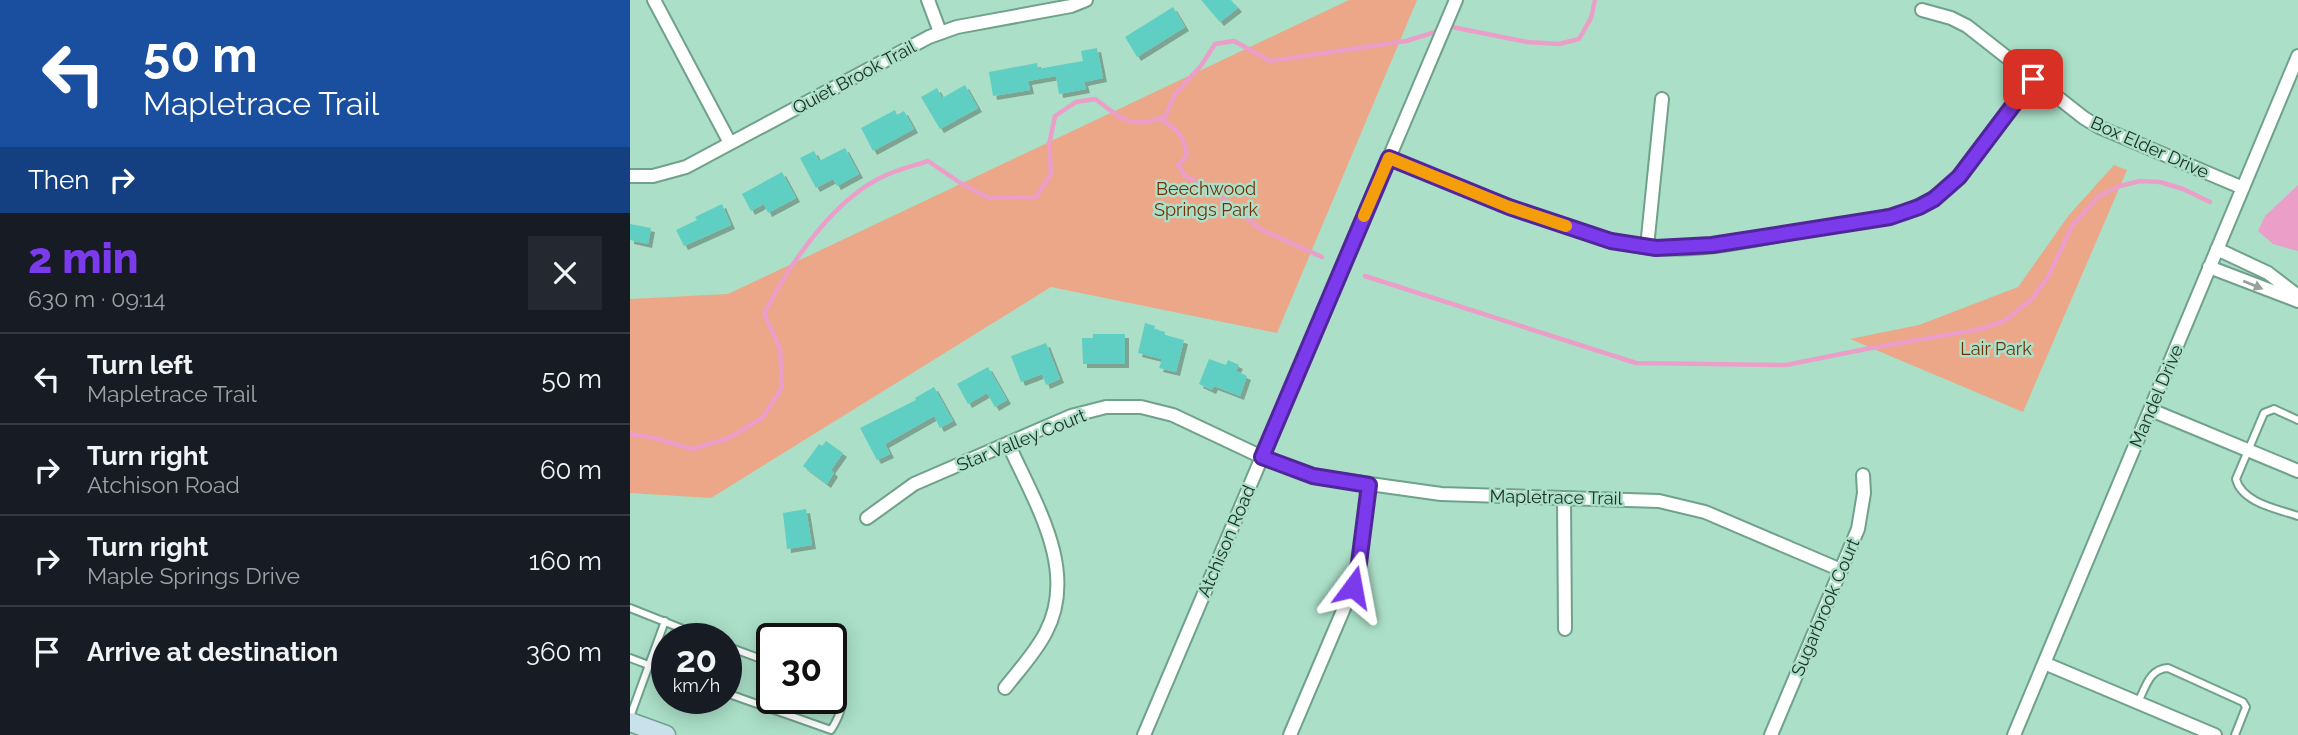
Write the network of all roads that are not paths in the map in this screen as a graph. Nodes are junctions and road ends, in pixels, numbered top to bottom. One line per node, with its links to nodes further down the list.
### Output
1 (654, 0): 10 (street)
2 (928, 0): 6 (street)
3 (1086, 0): 6 (street, Quiet Brook Trail)
4 (1456, 0): 11 (street, Atchison Road)
5 (1922, 9): 8 (street, Box Elder Drive)
6 (940, 32): 10 (street, Quiet Brook Trail)
7 (2298, 56): 13 (street, Mandel Drive)
8 (2033, 79): 13 (street, Box Elder Drive); 14 (street)
9 (1662, 99): 14 (street)
10 (730, 143): 12 (street, Quiet Brook Trail)
11 (1389, 158): 14 (street); 22 (street, Atchison Road)
12 (630, 176)
13 (2243, 188): 15 (street, Mandel Drive)
14 (1647, 247)
15 (2217, 249): 16 (street, Mandel Drive); 17 (street)
16 (2209, 267): 17 (street, one-way to 17); 18 (street, Mandel Drive)
17 (2298, 299)
18 (2151, 410): 21 (street); 35 (street, Mandel Drive)
19 (2298, 420): 21 (lane)
20 (1008, 443): 22 (street, Star Valley Court); 28 (street, Star Valley Court); 37 (street)
21 (2247, 449): 23 (street); 27 (lane)
22 (1262, 457): 25 (street, Mapletrace Trail); 44 (street, Atchison Road)
23 (2298, 471)
24 (1863, 475): 29 (street, Sugarbrook Court)
25 (1369, 485): 26 (street, Mapletrace Trail); 45 (street)
26 (1564, 498): 29 (street, Mapletrace Trail); 33 (street)
27 (2298, 516)
28 (867, 518)
29 (1841, 570): 46 (street, Sugarbrook Court)
30 (630, 608): 31 (lane)
31 (665, 621): 32 (lane); 36 (lane)
32 (670, 623)
33 (1565, 629)
34 (630, 659): 36 (lane)
35 (2044, 663): 38 (street); 47 (street, Mandel Drive)
36 (649, 666): 41 (lane)
37 (1005, 688)
38 (2138, 702): 48 (street); 49 (lane)
39 (786, 714): 40 (lane)
40 (840, 714)
41 (630, 717)
42 (630, 722): 43 (street)
43 (666, 735)
44 (1144, 735)
45 (1290, 735)
46 (1771, 735)
47 (2014, 735)
48 (2215, 735)
49 (2235, 735)

